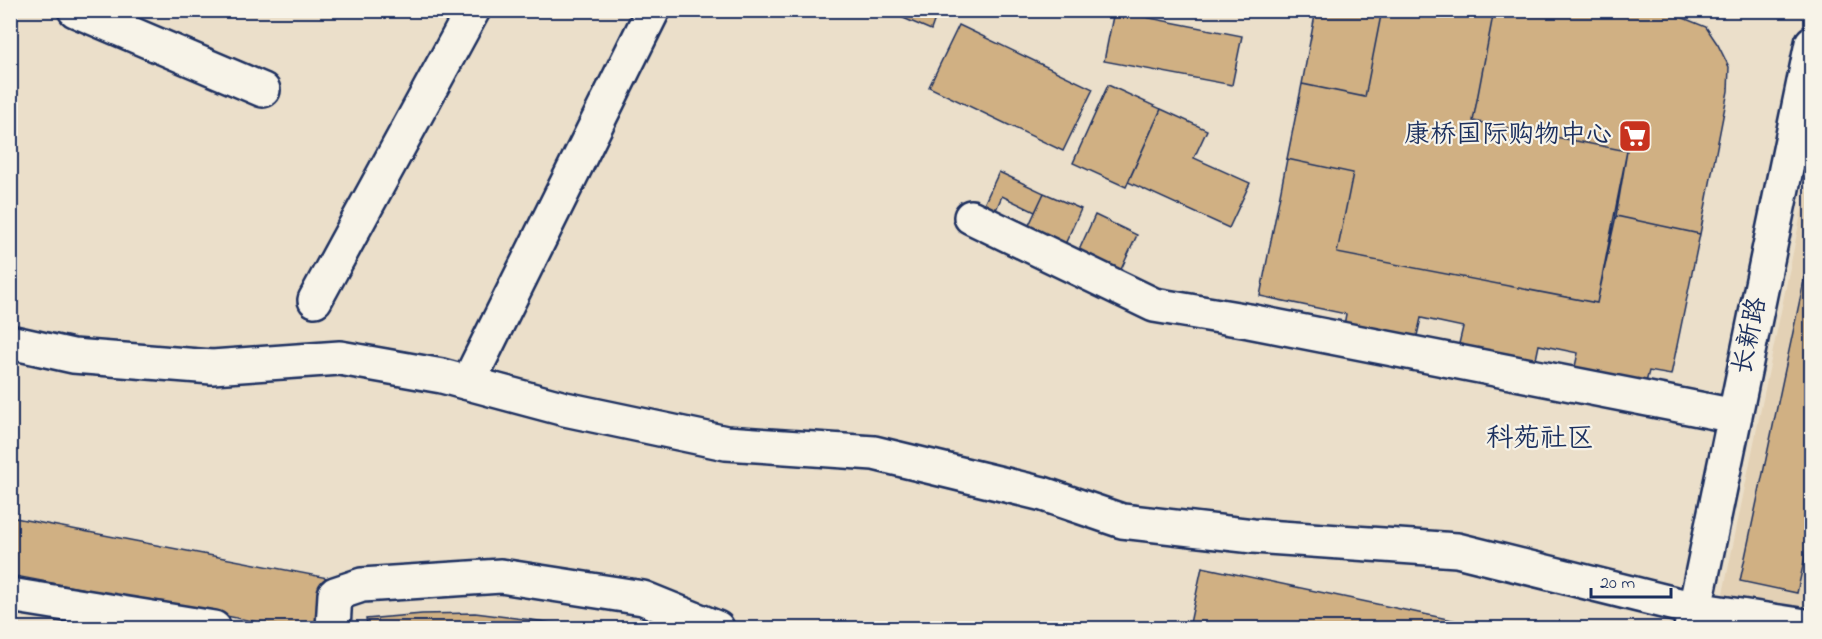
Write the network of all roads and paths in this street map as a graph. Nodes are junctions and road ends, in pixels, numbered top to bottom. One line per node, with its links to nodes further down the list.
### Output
1 (75, 10): 5 (street)
2 (473, 10): 7 (street)
3 (653, 10): 9 (street)
4 (1812, 43): 10 (street, 长新路)
5 (263, 90)
6 (971, 217): 10 (street)
7 (315, 300)
8 (10, 342): 9 (street)
9 (468, 383): 12 (street)
10 (1735, 416): 12 (street, 长新路)
11 (10, 595): 14 (street)
12 (1693, 619): 13 (street)
13 (1812, 627)
14 (214, 628)
15 (333, 628): 16 (street)
16 (717, 628)

